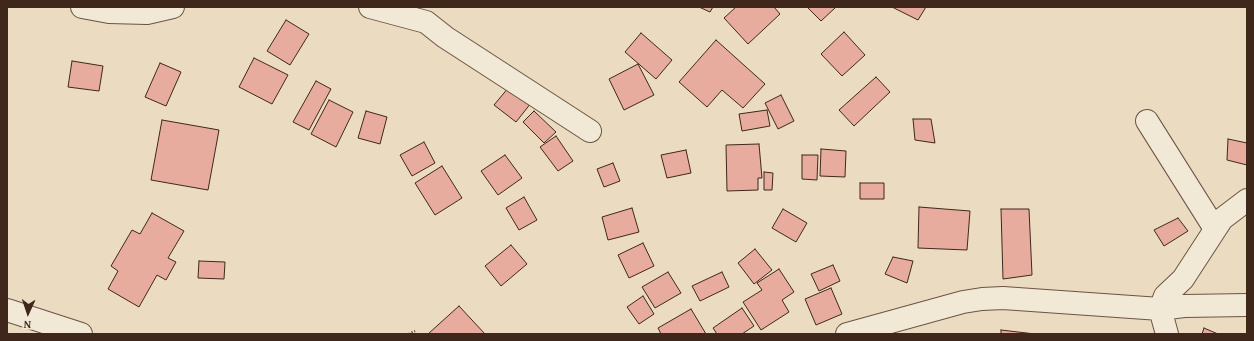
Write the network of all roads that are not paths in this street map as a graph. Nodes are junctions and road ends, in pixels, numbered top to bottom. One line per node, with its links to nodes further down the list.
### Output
1 (82, 7): 2 (street)
2 (173, 7)
3 (370, 7): 5 (street)
4 (1147, 121): 7 (street)
5 (590, 131)
6 (1247, 200): 7 (street)
7 (1215, 229): 9 (street)
8 (1247, 306): 9 (street)
9 (1160, 309): 11 (street); 13 (street)
10 (7, 310): 12 (street)
11 (852, 333)
12 (81, 334)
13 (1167, 334)

